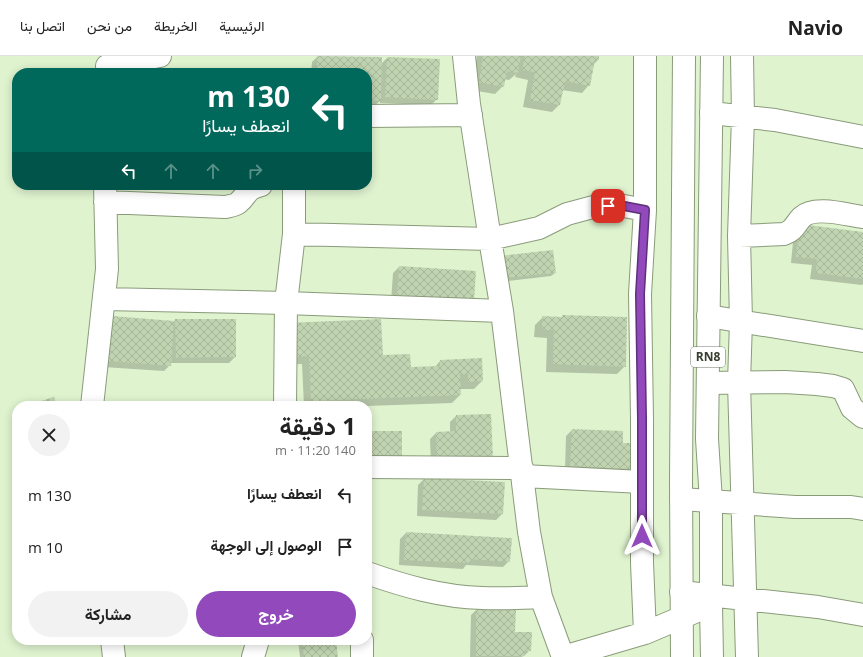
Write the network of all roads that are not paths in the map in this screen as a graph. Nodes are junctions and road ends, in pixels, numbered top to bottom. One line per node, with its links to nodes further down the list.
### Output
1 (160, 56): 7 (main road)
2 (464, 56): 9 (main road)
3 (645, 56): 16 (main road)
4 (684, 56): 35 (main road, RN8)
5 (712, 56): 8 (main road, RN8)
6 (742, 56): 11 (main road)
7 (107, 65)
8 (711, 113): 11 (main road); 24 (main road, RN8)
9 (471, 115): 10 (main road); 20 (main road)
10 (372, 116)
11 (743, 116): 12 (main road); 19 (main road)
12 (863, 137)
13 (248, 190): 15 (main road)
14 (294, 190): 18 (main road)
15 (105, 193): 21 (main road)
16 (645, 210): 20 (main road); 34 (main road)
17 (863, 217): 19 (main road)
18 (294, 234): 20 (main road); 22 (main road)
19 (739, 236): 25 (main road)
20 (490, 239): 23 (main road)
21 (104, 298): 22 (main road); 29 (main road)
22 (286, 303): 23 (main road); 30 (main road)
23 (502, 311): 33 (main road)
24 (708, 316): 25 (main road); 27 (main road, RN8)
25 (741, 321): 26 (main road); 28 (main road)
26 (863, 341)
27 (708, 383): 28 (main road); 36 (main road, RN8)
28 (739, 383): 31 (main road); 37 (main road)
29 (93, 401)
30 (285, 401)
31 (863, 417)
32 (372, 467): 33 (main road)
33 (522, 472): 34 (main road); 41 (main road)
34 (642, 482): 46 (main road)
35 (681, 499): 36 (main road); 40 (main road, RN8)
36 (711, 501): 37 (main road); 42 (main road, RN8)
37 (743, 503): 38 (main road); 43 (main road)
38 (863, 509)
39 (372, 575): 41 (main road)
40 (681, 592): 42 (main road); 45 (main road, RN8)
41 (541, 597): 53 (main road)
42 (711, 600): 43 (main road); 45 (main road); 55 (main road, RN8)
43 (746, 600): 44 (main road); 56 (main road)
44 (863, 615)
45 (682, 617): 46 (main road); 54 (main road, RN8)
46 (645, 633): 53 (main road)
47 (113, 645): 50 (main road)
48 (257, 645): 51 (main road)
49 (362, 645): 52 (main road)
50 (114, 657)
51 (253, 657)
52 (362, 657)
53 (563, 657)
54 (682, 657)
55 (712, 657)
56 (747, 657)

